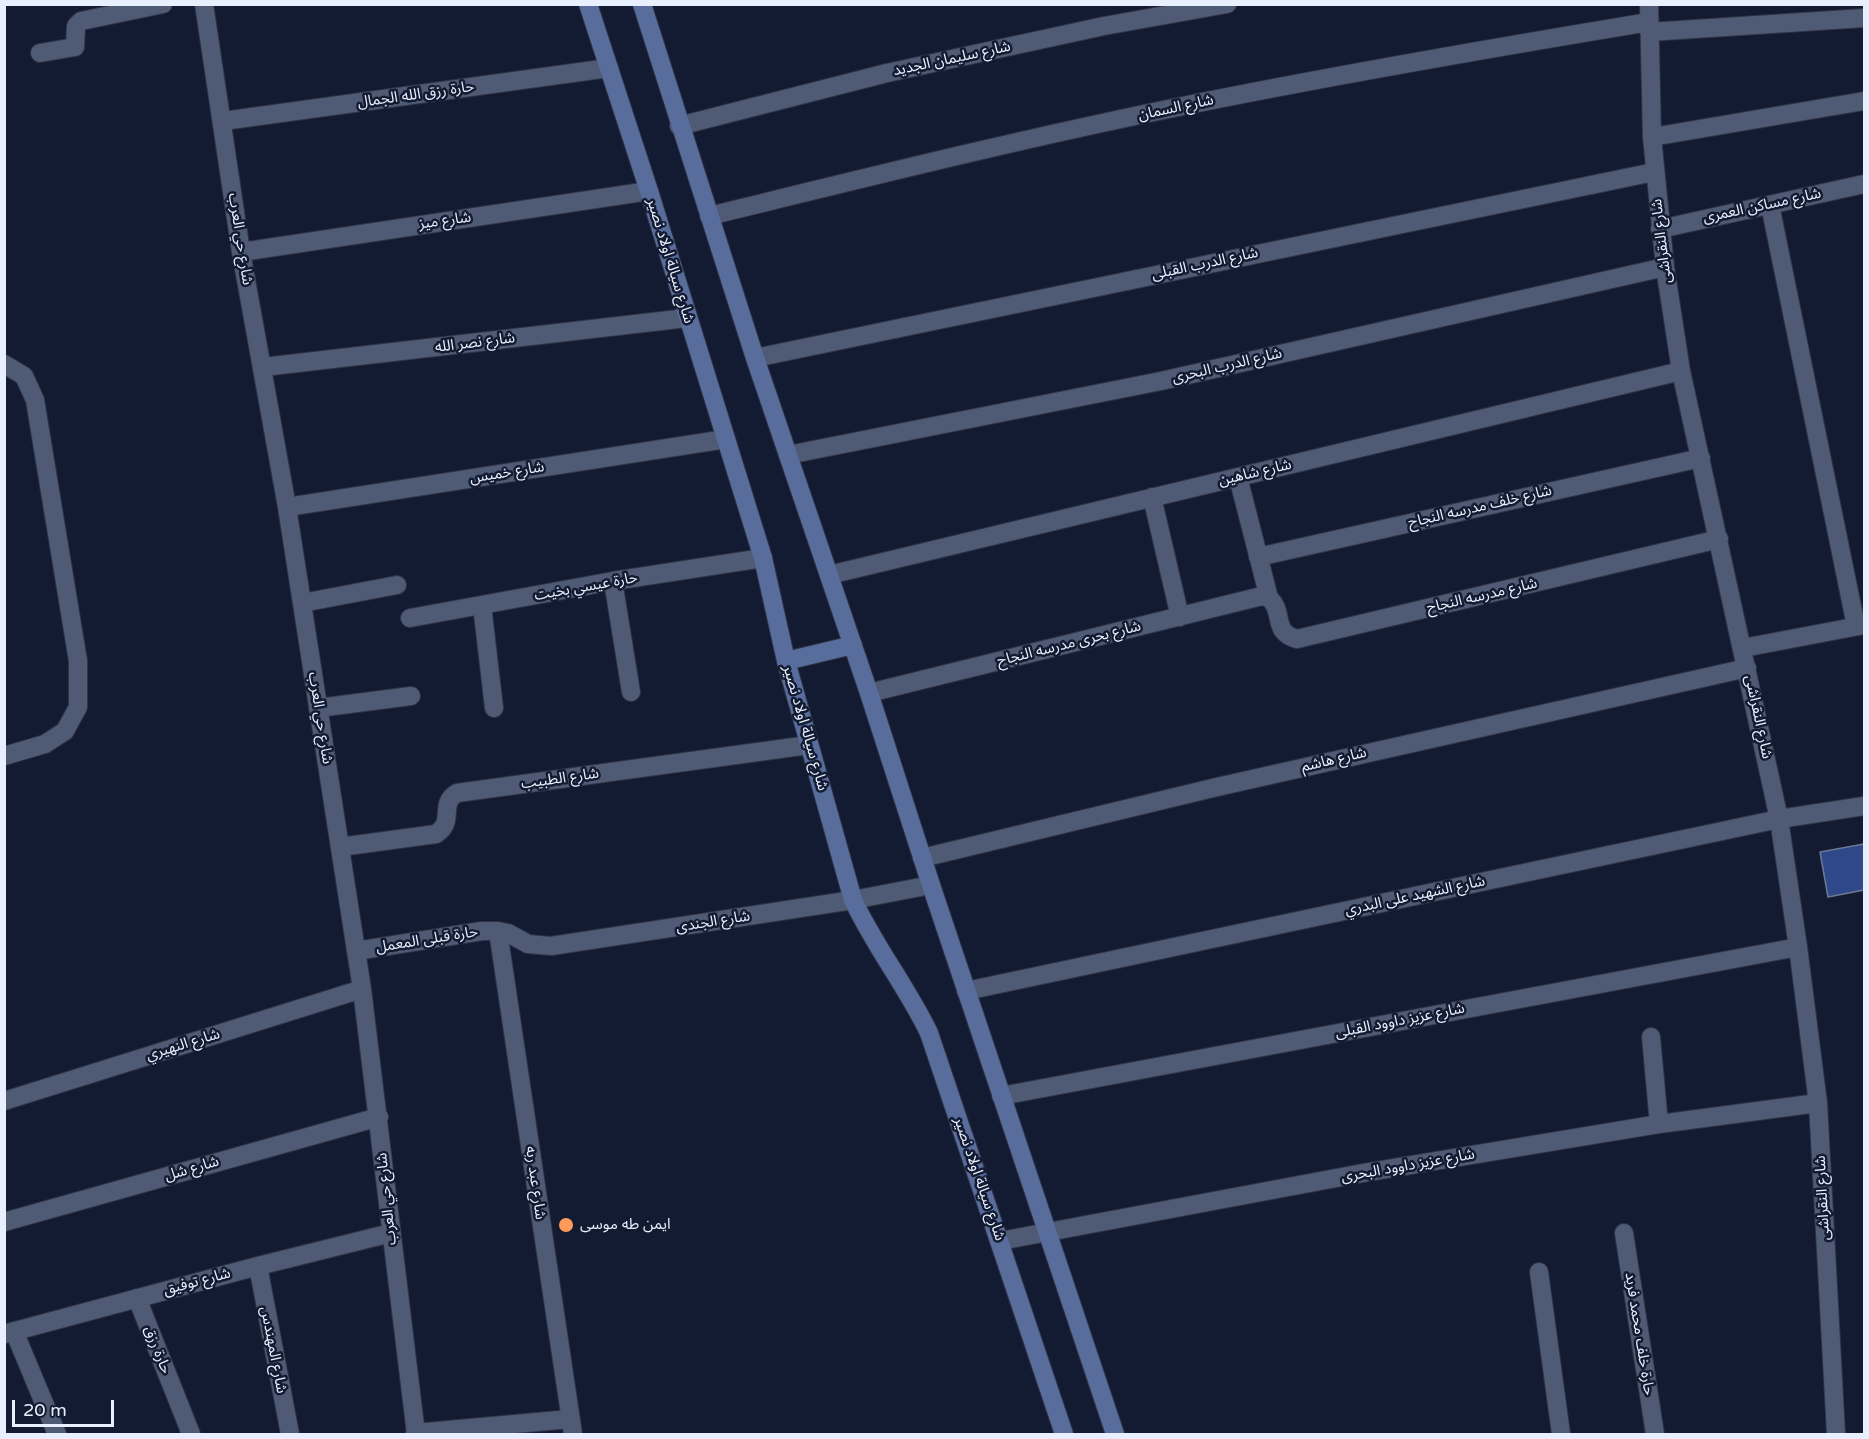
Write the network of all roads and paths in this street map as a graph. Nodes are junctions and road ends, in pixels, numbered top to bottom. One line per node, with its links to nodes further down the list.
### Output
1 (163, 4): 8 (street)
2 (588, 4): 9 (main road, شارع سيالة اولاد نصير)
3 (642, 4): 12 (main road)
4 (1227, 4): 12 (street, شارع سليمان الجديد)
5 (205, 5): 11 (street, شارع حي العرب)
6 (1864, 18): 7 (street, شارع السمان)
7 (1649, 20): 13 (street, شارع النقراشى); 18 (street, شارع السمان)
8 (40, 53)
9 (609, 68): 11 (street, حارة رزق الله الجمال); 16 (main road, شارع سيالة اولاد نصير)
10 (1864, 101): 13 (street)
11 (223, 121): 20 (street, شارع حي العرب)
12 (679, 126): 18 (main road)
13 (1652, 137): 14 (street, شارع النقراشى)
14 (1654, 172): 19 (street, شارع النقراشى); 23 (street, شارع الدرب القبلى)
15 (1864, 184): 17 (street, شارع مساكن العمرى)
16 (649, 191): 20 (street, شارع ميز); 22 (main road, شارع سيالة اولاد نصير)
17 (1770, 204): 19 (street, شارع مساكن العمرى); 44 (street)
18 (709, 216): 23 (main road)
19 (1660, 229): 21 (street, شارع النقراشى)
20 (241, 252): 25 (street, شارع حي العرب)
21 (1665, 267): 26 (street, شارع النقراشى); 28 (street, شارع الدرب البحرى)
22 (687, 318): 25 (street, شارع نصر الله); 27 (main road, شارع سيالة اولاد نصير)
23 (755, 358): 28 (main road)
24 (4, 364): 55 (street)
25 (263, 367): 32 (street, شارع حي العرب)
26 (1681, 371): 29 (street, شارع النقراشى); 30 (street, شارع شاهين)
27 (726, 439): 32 (street, شارع خميس); 35 (main road, شارع سيالة اولاد نصير)
28 (788, 455): 36 (main road)
29 (1701, 458): 33 (street, شارع النقراشى); 34 (street, شارع خلف مدرسه النجاح)
30 (1238, 477): 31 (street, شارع شاهين); 34 (street, شارع مدرسه النجاح)
31 (1152, 497): 36 (street, شارع شاهين); 42 (street)
32 (287, 507): 40 (street, شارع حي العرب)
33 (1719, 539): 39 (street, شارع مدرسه النجاح); 46 (street, شارع النقراشى)
34 (1258, 557): 39 (street, شارع مدرسه النجاح)
35 (763, 558): 37 (street, حارة عيسي بخيت); 47 (main road, شارع سيالة اولاد نصير)
36 (829, 575): 45 (main road)
37 (613, 581): 41 (street, حارة عيسي بخيت); 49 (street)
38 (397, 585): 40 (street)
39 (1269, 598): 42 (street, شارع بحرى مدرسه النجاح)
40 (302, 603): 52 (street, شارع حي العرب)
41 (483, 605): 43 (street, حارة عيسي بخيت); 53 (street)
42 (1180, 617): 50 (street, شارع بحرى مدرسه النجاح)
43 (410, 618)
44 (1861, 626): 46 (street)
45 (853, 645): 47 (main road); 50 (main road)
46 (1743, 648): 48 (street, شارع النقراشى)
47 (786, 661): 54 (main road, شارع سيالة اولاد نصير)
48 (1747, 668): 57 (street, شارع النقراشى); 59 (street, شارع هاشم)
49 (631, 692)
50 (869, 693): 59 (main road)
51 (411, 696): 52 (street)
52 (318, 708): 58 (street, شارع حي العرب)
53 (494, 708)
54 (809, 745): 58 (street, شارع الطبيب); 61 (main road, شارع سيالة اولاد نصير)
55 (4, 756)
56 (1864, 806): 57 (street, شارع الشهيد على البدري)
57 (1779, 819): 63 (street, شارع النقراشى); 66 (street, شارع الشهيد على البدري)
58 (340, 848): 64 (street, شارع حي العرب)
59 (922, 858): 60 (main road)
60 (931, 885): 61 (street, شارع الجندى); 66 (main road)
61 (853, 900): 62 (street, شارع الجندى); 77 (main road, شارع سيالة اولاد نصير)
62 (498, 931): 64 (street, حارة قبلى المعمل); 82 (street, شارع عبد ربه)
63 (1798, 947): 68 (street, شارع عزيز داوود القبلى); 70 (street, شارع النقراشى)
64 (356, 951): 65 (street, شارع حي العرب)
65 (362, 989): 69 (street, شارع النهيري); 71 (street, شارع حي العرب)
66 (966, 991): 68 (main road)
67 (1651, 1037): 72 (street)
68 (1001, 1096): 74 (main road)
69 (4, 1101)
70 (1818, 1103): 72 (street, شارع عزيز داوود البحرى); 91 (street, شارع النقراشى)
71 (379, 1117): 73 (street, شارع شل); 75 (street, شارع حي العرب)
72 (1659, 1124): 74 (street, شارع عزيز داوود البحرى)
73 (4, 1222)
74 (1046, 1231): 77 (street, شارع عزيز داوود البحرى); 88 (main road)
75 (391, 1233): 78 (street, شارع توفيق); 86 (street, شارع حي العرب)
76 (1624, 1233): 90 (street, حارة خلف محمد فريد)
77 (1000, 1241): 87 (main road, شارع سيالة اولاد نصير)
78 (258, 1266): 80 (street, شارع توفيق); 85 (street, شارع المهندس)
79 (1539, 1272): 89 (street)
80 (137, 1298): 81 (street, شارع توفيق); 84 (street, حارة رزق)
81 (9, 1333): 83 (street)
82 (572, 1427): 86 (street)
83 (57, 1434)
84 (191, 1434)
85 (290, 1434)
86 (416, 1434)
87 (1064, 1434)
88 (1115, 1434)
89 (1561, 1434)
90 (1655, 1434)
91 (1836, 1434)

